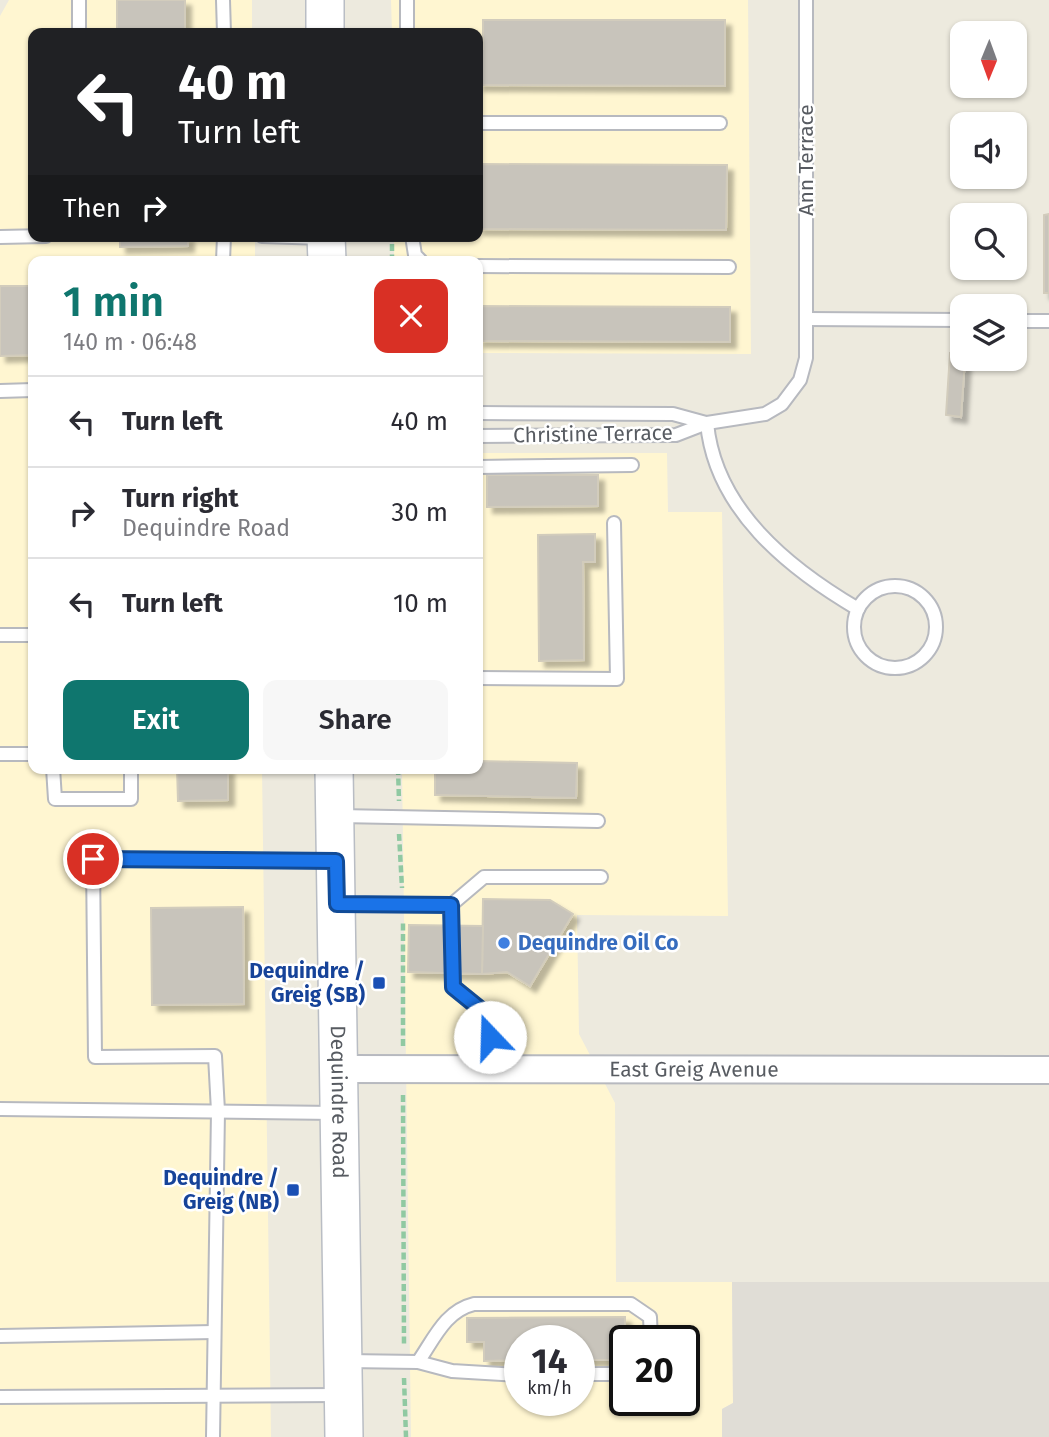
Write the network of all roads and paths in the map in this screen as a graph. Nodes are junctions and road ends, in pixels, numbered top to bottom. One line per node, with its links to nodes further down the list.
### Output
1 (79, 0): 6 (lane)
2 (223, 0): 7 (lane)
3 (325, 0): 8 (main road)
4 (407, 0): 9 (lane)
5 (806, 0): 18 (lane, Ann Terrace)
6 (79, 28)
7 (224, 28)
8 (325, 28)
9 (407, 28)
10 (483, 123): 11 (lane)
11 (720, 123)
12 (28, 236): 13 (lane)
13 (0, 237)
14 (305, 242): 15 (lane)
15 (327, 245)
16 (483, 266): 17 (lane)
17 (729, 267)
18 (807, 319): 19 (lane); 25 (lane, Christine Terrace)
19 (950, 320)
20 (1027, 321): 21 (lane)
21 (1049, 321)
22 (28, 390): 23 (lane)
23 (0, 391)
24 (483, 413): 25 (lane, Christine Terrace)
25 (707, 423): 26 (lane, Christine Terrace); 30 (lane)
26 (483, 436)
27 (632, 465): 28 (lane)
28 (483, 467)
29 (614, 523): 33 (lane)
30 (858, 609): 30 (lane)
31 (0, 635): 32 (lane)
32 (28, 635)
33 (483, 678)
34 (0, 754): 35 (lane)
35 (28, 754)
36 (53, 774): 37 (lane)
37 (131, 774)
38 (334, 774): 39 (main road, Dequindre Road)
39 (335, 816): 40 (lane); 41 (main road, Dequindre Road)
40 (598, 821)
41 (336, 861): 43 (main road, Dequindre Road); 50 (lane)
42 (601, 877): 44 (lane)
43 (337, 904): 44 (lane); 45 (main road, Dequindre Road)
44 (451, 905): 46 (lane)
45 (339, 1069): 46 (street, East Greig Avenue); 51 (main road, Dequindre Road)
46 (490, 1070): 47 (street, East Greig Avenue)
47 (1049, 1070)
48 (403, 1089): 55 (path)
49 (0, 1109): 50 (lane)
50 (218, 1111): 51 (lane); 53 (lane)
51 (339, 1113): 57 (main road, Dequindre Road)
52 (650, 1325): 55 (lane)
53 (214, 1332): 54 (lane); 58 (lane)
54 (0, 1336)
55 (411, 1362): 56 (lane); 57 (lane); 62 (path)
56 (504, 1374)
57 (343, 1378): 58 (lane); 61 (main road, Dequindre Road)
58 (213, 1395): 59 (lane); 60 (lane)
59 (0, 1396)
60 (213, 1437)
61 (344, 1437)
62 (406, 1437)

